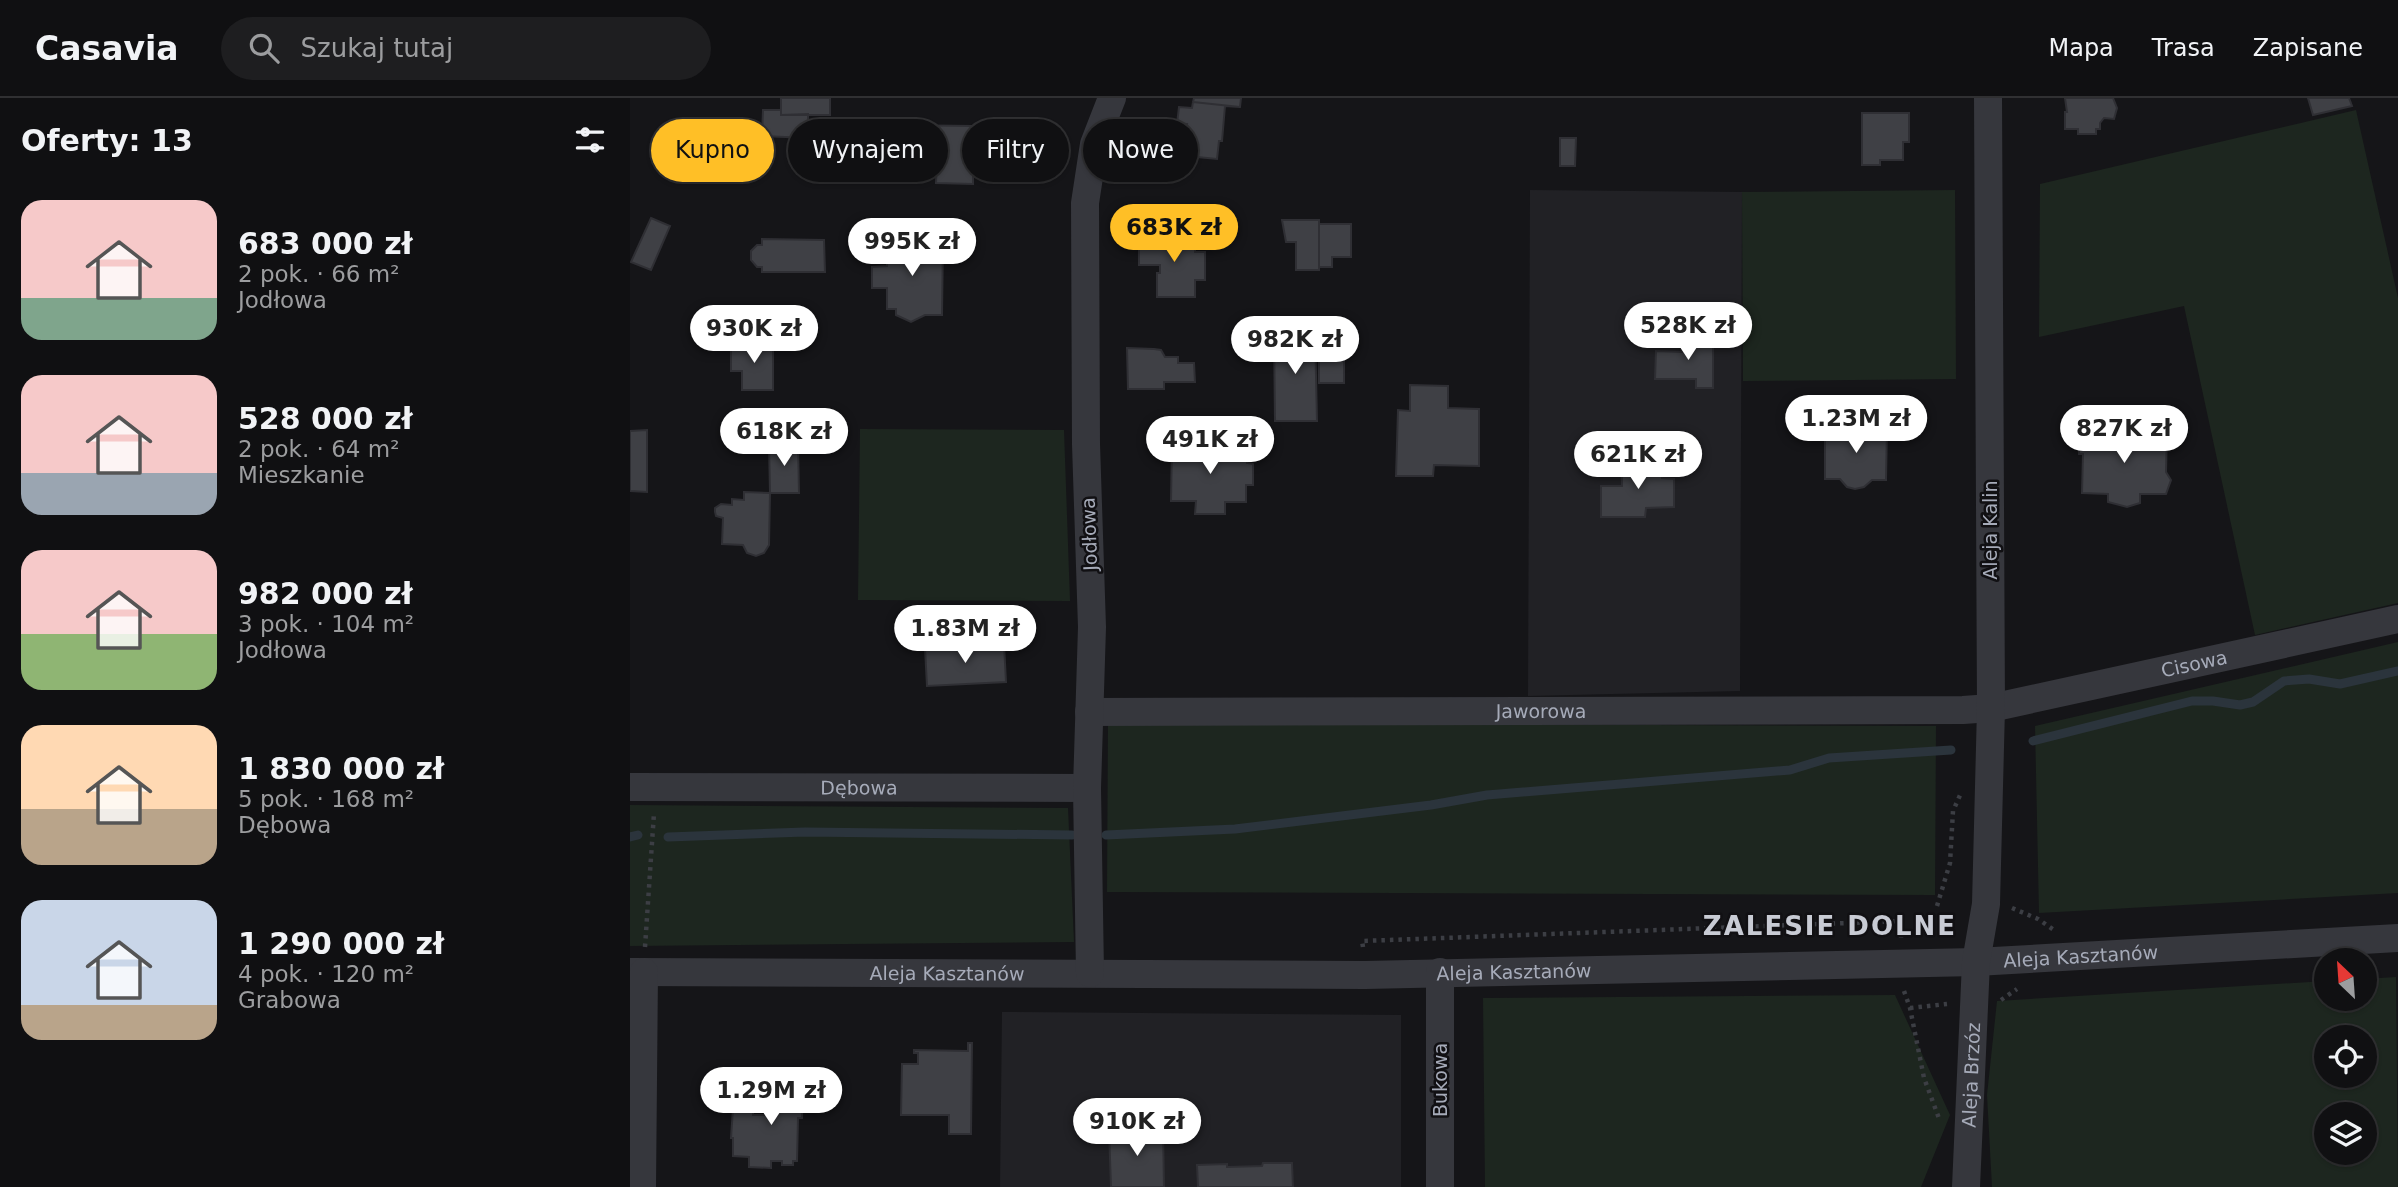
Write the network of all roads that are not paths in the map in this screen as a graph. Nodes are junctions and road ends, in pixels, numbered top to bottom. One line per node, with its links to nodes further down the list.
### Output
1 (1112, 98): 5 (street, Jodłowa)
2 (1988, 98): 4 (street, Aleja Kalin)
3 (2398, 619): 4 (street, Cisowa)
4 (1991, 708): 5 (street, Jaworowa); 9 (street, Aleja Kalin)
5 (1089, 712): 7 (street, Jodłowa)
6 (643, 787): 7 (street, Dębowa)
7 (1087, 788): 12 (street, Jodłowa)
8 (2398, 938): 9 (street, Aleja Kasztanów)
9 (1976, 962): 11 (street, Aleja Kasztanów); 15 (street, Aleja Brzóz)
10 (637, 972): 12 (street, Aleja Kasztanów); 13 (street)
11 (1440, 972): 12 (street, Aleja Kasztanów); 14 (street, Bukowa)
12 (1090, 974)
13 (642, 1187)
14 (1440, 1187)
15 (1966, 1187)

